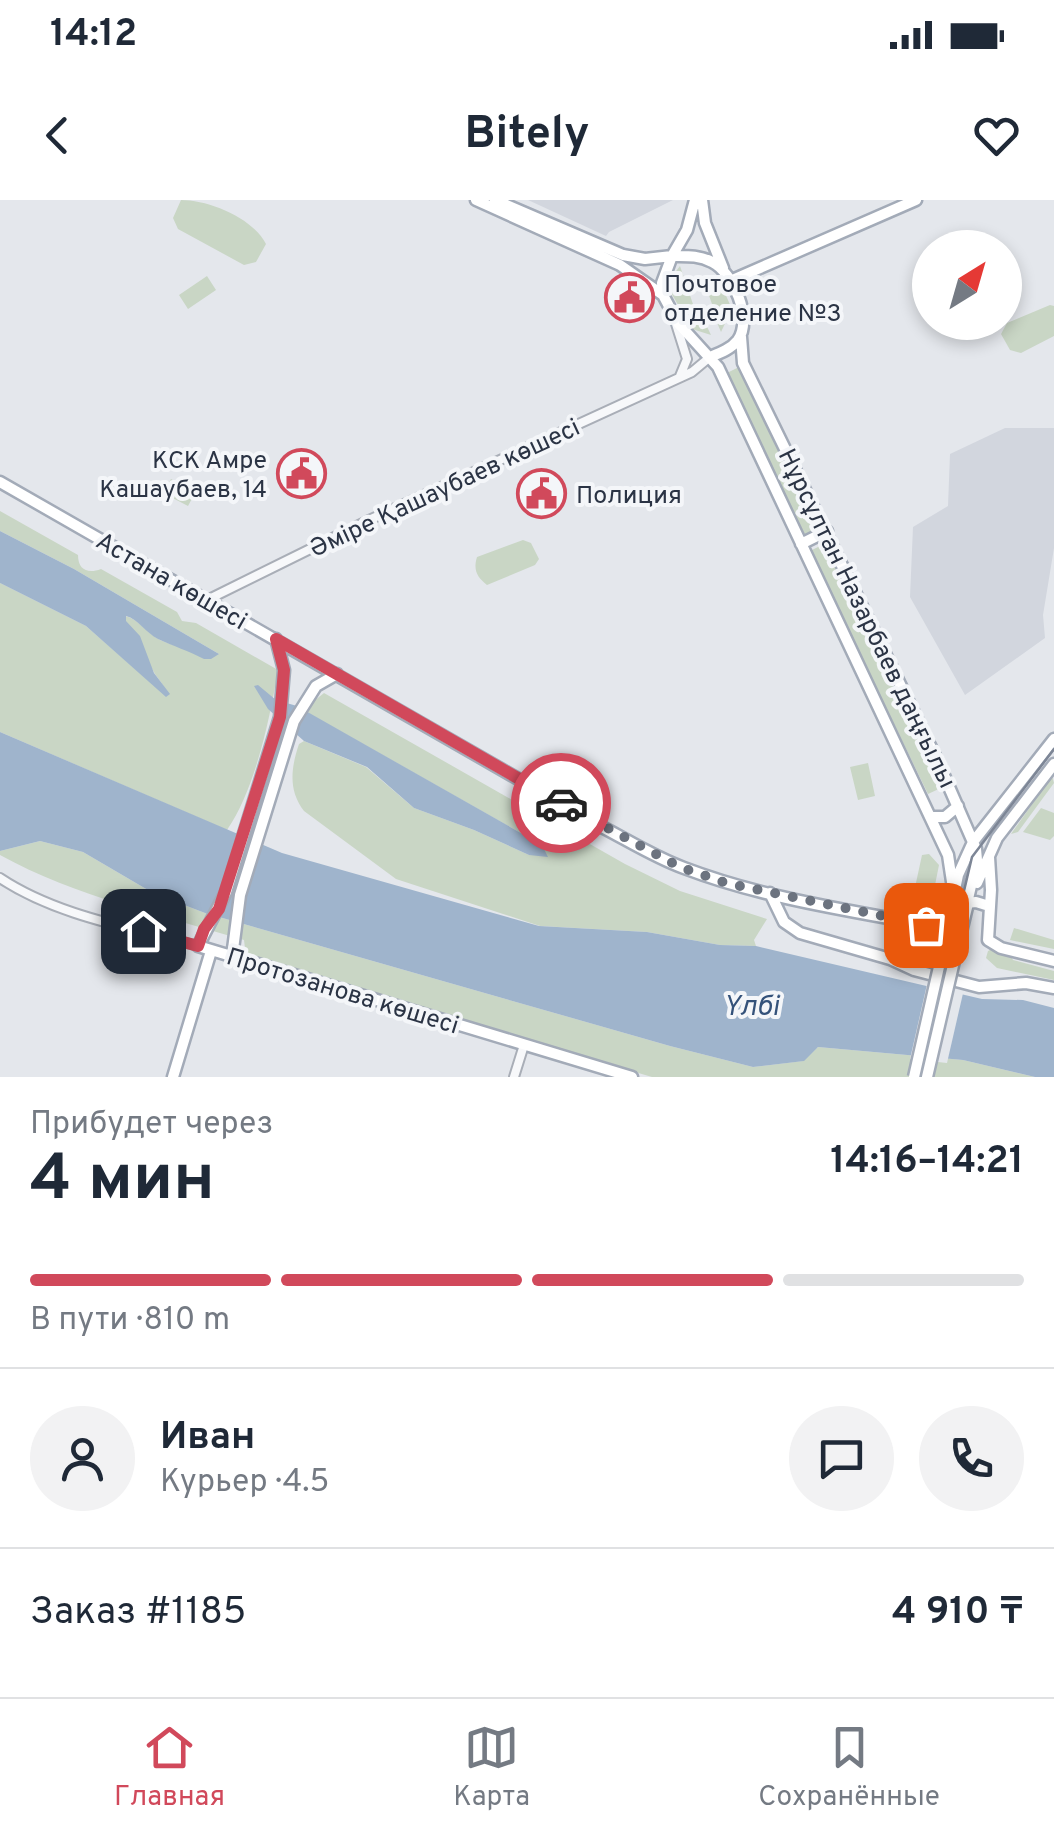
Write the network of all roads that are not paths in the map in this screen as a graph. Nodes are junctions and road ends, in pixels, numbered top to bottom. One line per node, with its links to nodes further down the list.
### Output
1 (476, 200): 8 (main road)
2 (495, 200): 5 (main road)
3 (698, 200): 5 (main road, Нұрсұлтан Назарбаев даңғылы); 6 (main road, Нұрсұлтан Назарбаев даңғылы)
4 (916, 200): 7 (main road)
5 (672, 256): 6 (main road); 8 (main road, Нұрсұлтан Назарбаев даңғылы)
6 (724, 269): 7 (main road, Нұрсұлтан Назарбаев даңғылы)
7 (730, 281): 10 (main road, Нұрсұлтан Назарбаев даңғылы)
8 (663, 295): 9 (main road, Нұрсұлтан Назарбаев даңғылы)
9 (672, 314): 11 (main road, Нұрсұлтан Назарбаев даңғылы); 12 (street)
10 (741, 336): 11 (main road); 14 (main road, Нұрсұлтан Назарбаев даңғылы)
11 (710, 357): 12 (street, Әміре Қашаубаев көшесі); 15 (main road, Нұрсұлтан Назарбаев даңғылы)
12 (680, 376): 16 (street, Әміре Қашаубаев көшесі)
13 (0, 482): 16 (main road, Астана көшесі)
14 (827, 532): 15 (main road); 21 (main road, Нұрсұлтан Назарбаев даңғылы)
15 (801, 544): 22 (main road, Нұрсұлтан Назарбаев даңғылы)
16 (208, 600): 17 (main road, Астана көшесі)
17 (276, 639): 18 (main road, Астана көшесі); 33 (main road)
18 (338, 674): 26 (main road, Астана көшесі); 35 (main road)
19 (1054, 739): 23 (main road)
20 (1054, 764): 24 (main road)
21 (958, 806): 22 (main road); 23 (main road, Нұрсұлтан Назарбаев даңғылы)
22 (931, 817): 27 (main road, Нұрсұлтан Назарбаев даңғылы)
23 (973, 842): 27 (main road); 28 (main road, Нұрсұлтан Назарбаев даңғылы)
24 (989, 855): 28 (main road); 29 (main road)
25 (0, 878): 33 (street, Протозанова көшесі)
26 (770, 894): 31 (main road, Астана көшесі); 37 (main road)
27 (954, 895): 30 (main road)
28 (967, 904): 29 (main road); 43 (main road, bridge)
29 (989, 906): 36 (main road)
30 (951, 910): 31 (main road); 32 (main road)
31 (926, 925): 32 (main road, Астана көшесі)
32 (947, 929): 42 (main road, bridge)
33 (198, 946): 34 (main road, Протозанова көшесі)
34 (212, 951): 35 (main road, Протозанова көшесі); 39 (main road)
35 (232, 957): 38 (main road, Протозанова көшесі)
36 (1054, 961)
37 (1054, 988)
38 (524, 1045): 40 (street); 41 (main road, Протозанова көшесі)
39 (173, 1077)
40 (514, 1077)
41 (632, 1077)
42 (914, 1077)
43 (927, 1077)

